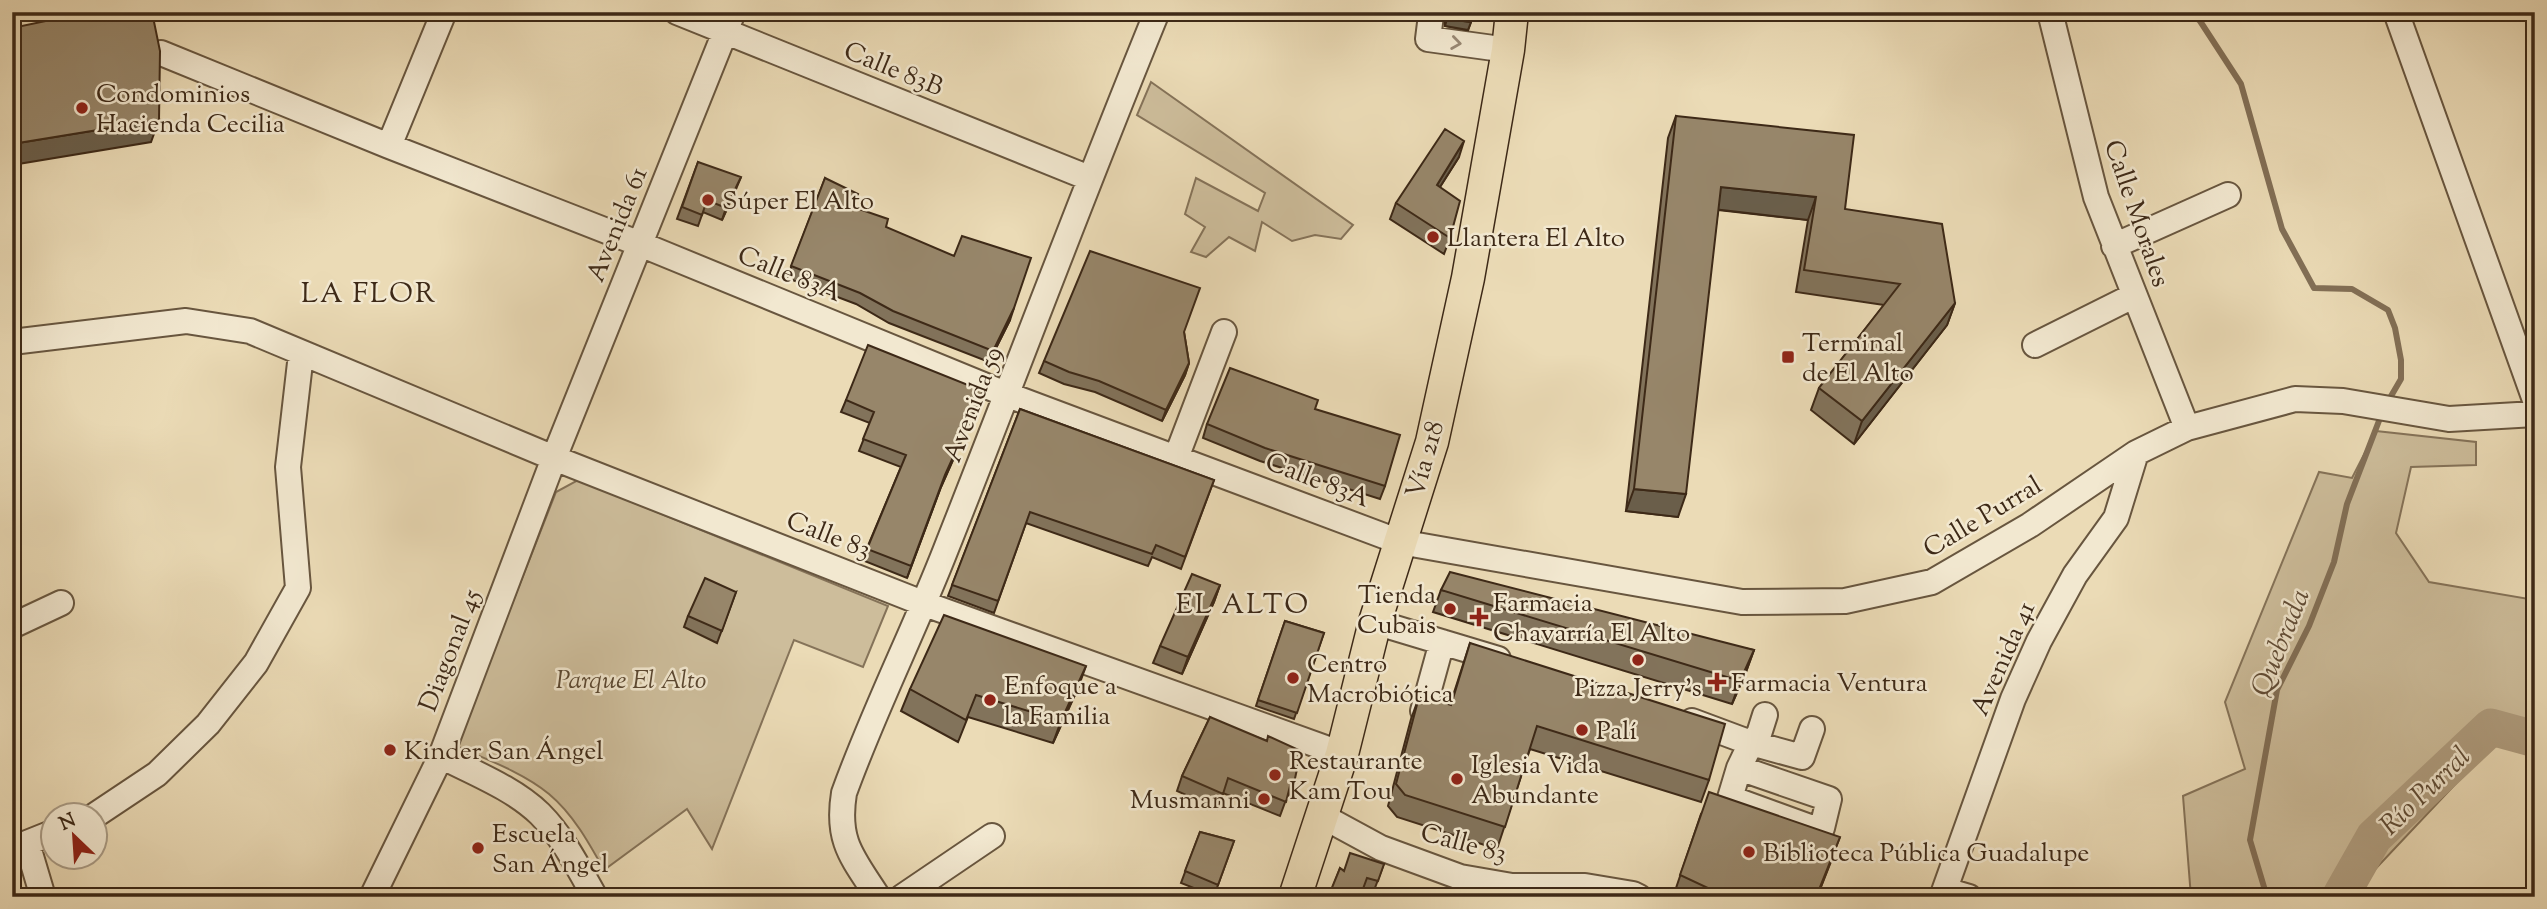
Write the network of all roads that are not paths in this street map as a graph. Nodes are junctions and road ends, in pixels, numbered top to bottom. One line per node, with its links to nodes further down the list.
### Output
1 (444, 12): 11 (street)
2 (677, 12): 8 (street, Calle 83B)
3 (1157, 12): 12 (street, Avenida 59)
4 (1512, 12): 9 (main road, Vía 218)
5 (2050, 12): 15 (street, Calle Morales)
6 (2396, 12): 22 (street)
7 (1431, 15): 9 (street, one-way to 9)
8 (729, 22): 12 (street, Calle 83B); 14 (street, Avenida 61)
9 (1508, 51): 28 (main road, Vía 218)
10 (161, 53): 11 (street, Calle 83A)
11 (389, 146): 14 (street, Calle 83A)
12 (1089, 178): 21 (street, Avenida 59)
13 (2228, 195): 15 (street)
14 (640, 244): 21 (street, Calle 83A); 26 (street, Avenida 61)
15 (2114, 246): 16 (street, Calle Morales)
16 (2133, 296): 19 (street); 24 (street, Calle Morales)
17 (1224, 332): 27 (street)
18 (12, 342): 20 (street)
19 (2035, 345)
20 (301, 354): 26 (street, Calle 83); 43 (street)
21 (1007, 395): 27 (street, Calle 83A); 30 (street, Avenida 59)
22 (2535, 400)
23 (2535, 414): 24 (street, Calle Purral)
24 (2187, 428): 25 (street, Calle Purral)
25 (2136, 453): 28 (street, Calle Purral); 48 (street, Avenida 41)
26 (554, 458): 30 (street, Calle 83); 41 (street, Diagonal 45)
27 (1176, 458): 28 (street, Calle 83A)
28 (1400, 542): 31 (main road, Vía 218)
29 (61, 603): 32 (street)
30 (925, 604): 40 (street, Calle 83); 52 (street, Avenida 59)
31 (1376, 622): 33 (street); 40 (main road, Vía 218)
32 (12, 626)
33 (1442, 642): 34 (street); 35 (street)
34 (1520, 667)
35 (1423, 711)
36 (1765, 715): 39 (street)
37 (1676, 716): 39 (street)
38 (1812, 729): 39 (street)
39 (1751, 743): 42 (street)
40 (1342, 754): 44 (main road, Vía 218)
41 (441, 756): 50 (street, Diagonal 45); 51 (street)
42 (1739, 768)
43 (108, 807)
44 (1322, 817): 54 (main road, Vía 218); 55 (street, Calle 83)
45 (38, 836): 47 (street)
46 (992, 836): 53 (street)
47 (20, 841): 49 (street)
48 (1943, 893): 56 (street)
49 (43, 897)
50 (372, 897)
51 (595, 897)
52 (878, 897)
53 (902, 897)
54 (1295, 897)
55 (1639, 897)
56 (1969, 897)

